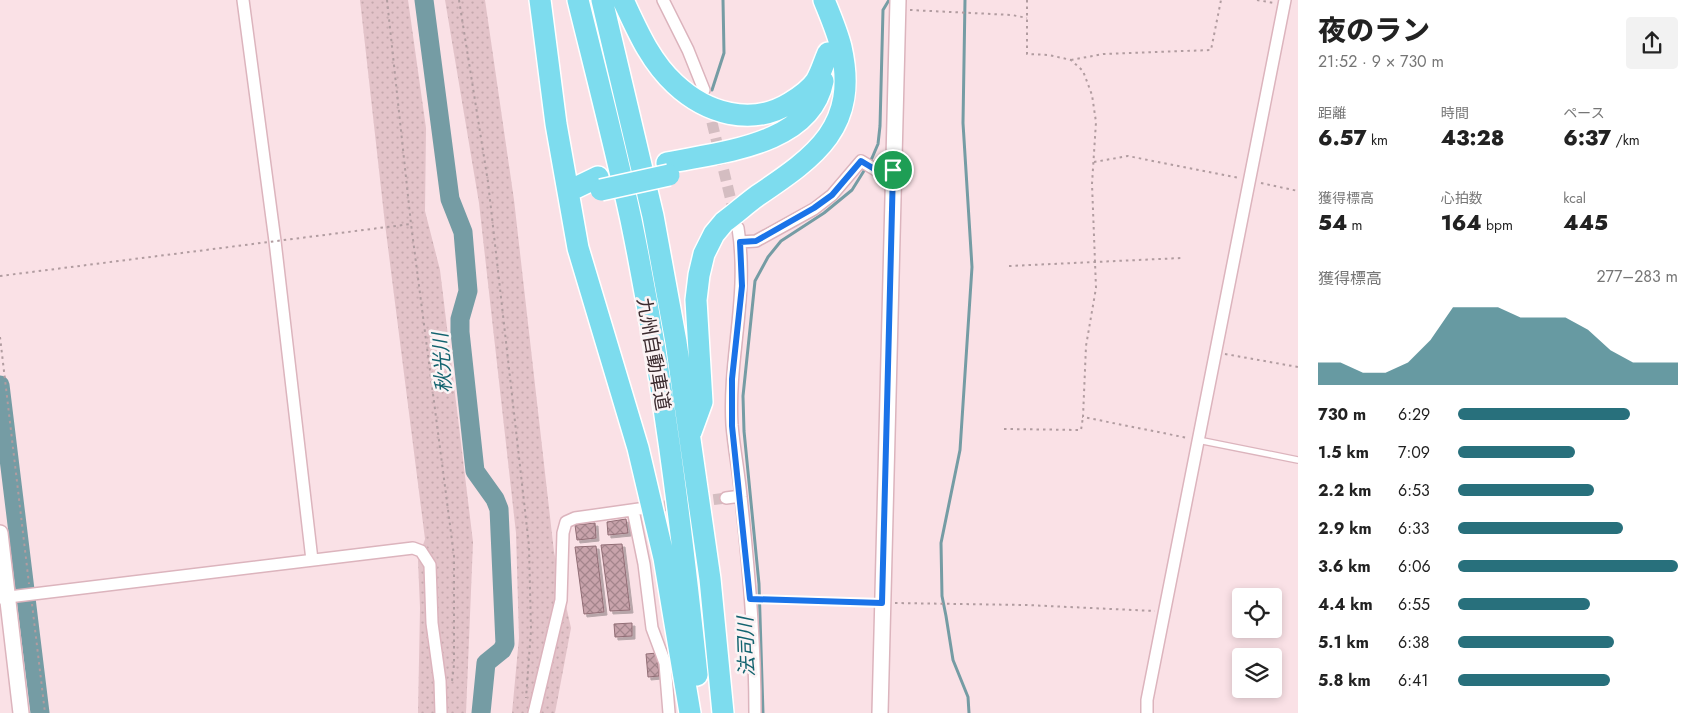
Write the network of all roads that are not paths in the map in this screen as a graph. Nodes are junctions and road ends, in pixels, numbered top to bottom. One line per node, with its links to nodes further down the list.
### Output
1 (243, 0): 26 (street)
2 (540, 0): 15 (highway)
3 (578, 0): 33 (highway, 九州自動車道)
4 (602, 0): 18 (highway, 九州自動車道)
5 (623, 0): 11 (highway)
6 (663, 0): 12 (street)
7 (815, 0): 11 (highway)
8 (1285, 0): 19 (street)
9 (898, 5): 14 (street)
10 (828, 9): 13 (highway); 18 (highway)
11 (828, 53): 13 (highway)
12 (704, 90)
13 (668, 169): 15 (highway, bridge)
14 (893, 170): 17 (street); 36 (street)
15 (569, 191): 32 (highway)
16 (738, 228): 17 (street)
17 (740, 242): 21 (street)
18 (690, 434): 34 (highway, 九州自動車道)
19 (1198, 440): 20 (lane); 37 (street)
20 (1298, 460)
21 (741, 496): 22 (street); 35 (street)
22 (726, 498)
23 (646, 508): 24 (street)
24 (633, 510): 30 (street); 31 (street)
25 (0, 533): 27 (street)
26 (312, 560): 27 (street); 29 (street)
27 (4, 597): 28 (street)
28 (21, 713)
29 (440, 713)
30 (534, 713)
31 (669, 713)
32 (690, 713)
33 (700, 713)
34 (723, 713)
35 (755, 713)
36 (880, 713)
37 (1147, 713)

